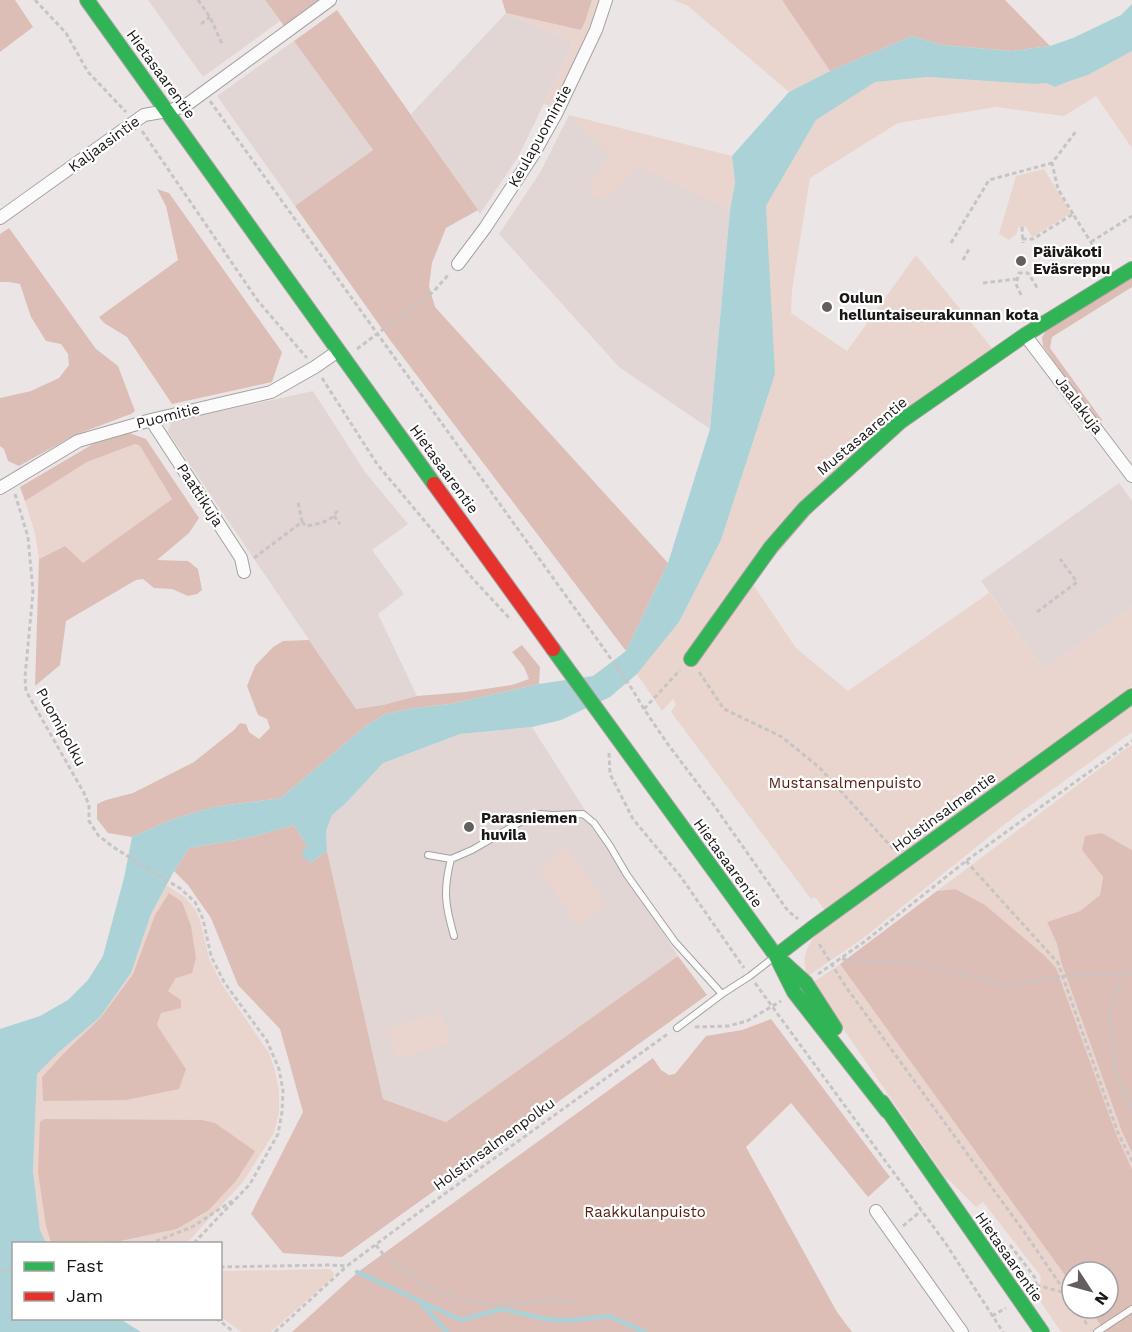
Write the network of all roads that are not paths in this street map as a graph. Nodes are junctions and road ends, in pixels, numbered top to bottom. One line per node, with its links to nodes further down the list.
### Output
1 (87, 0): 4 (street, Hietasaarentie)
2 (330, 0): 4 (street, Kaljaasintie)
3 (606, 0): 6 (street, Keulapuomintie)
4 (167, 111): 5 (street, Kaljaasintie); 9 (street, Hietasaarentie)
5 (0, 218)
6 (458, 264)
7 (1132, 269): 8 (street, Mustasaarentie)
8 (1025, 335): 11 (street, Jaalakuja); 14 (street, Mustasaarentie)
9 (341, 355): 10 (street, Puomitie); 19 (street, Hietasaarentie)
10 (151, 420): 12 (street, Puomitie); 13 (street, Paattikuja)
11 (1132, 476)
12 (0, 488)
13 (243, 570)
14 (691, 659)
15 (1132, 696): 19 (street, Holstinsalmentie)
16 (428, 855): 17 (lane)
17 (450, 859): 18 (lane); 20 (lane)
18 (454, 936)
19 (776, 956): 20 (lane); 25 (street, Hietasaarentie)
20 (722, 994): 21 (lane)
21 (677, 1028)
22 (876, 1211): 24 (street)
23 (1132, 1309): 26 (lane)
24 (962, 1332)
25 (1042, 1332)
26 (1097, 1332)

